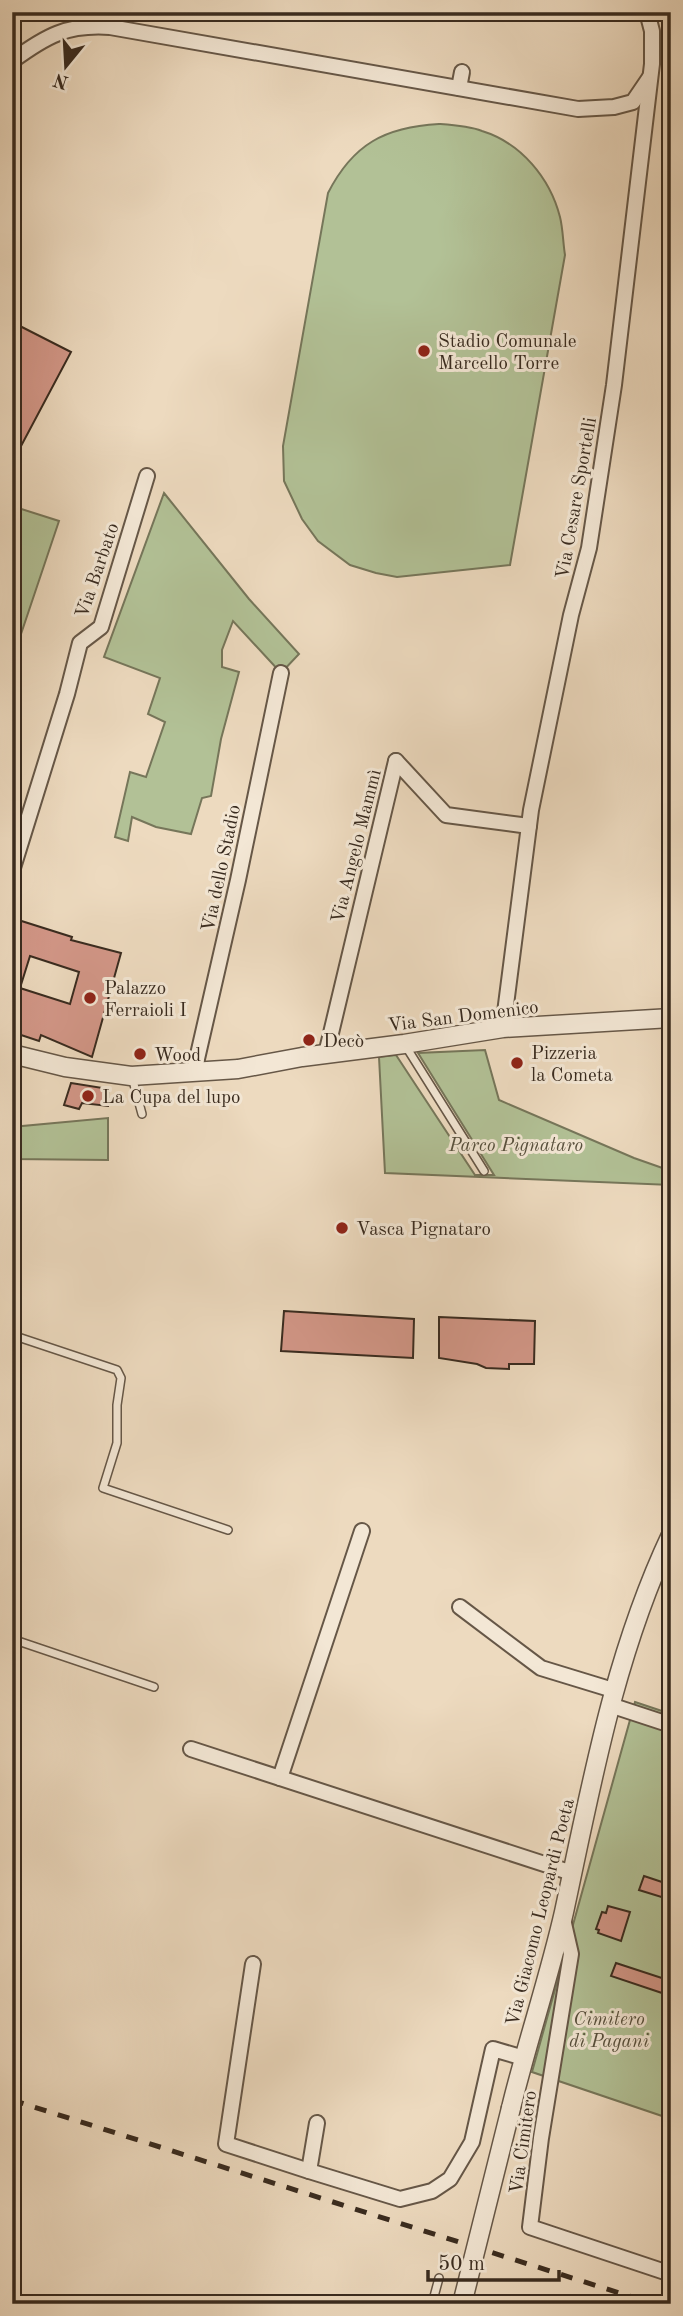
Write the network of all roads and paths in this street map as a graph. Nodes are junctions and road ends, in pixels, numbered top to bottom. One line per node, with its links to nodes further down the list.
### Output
1 (79, 12): 3 (street)
2 (647, 12): 6 (street, Via Cesare Sportelli)
3 (73, 29): 4 (street); 7 (street)
4 (12, 61)
5 (462, 72): 7 (street)
6 (650, 77): 7 (street); 10 (street, Via Cesare Sportelli)
7 (459, 88)
8 (147, 476): 11 (street, Via Barbato)
9 (281, 673): 17 (street, Via dello Stadio)
10 (529, 826): 13 (street, Via Cesare Sportelli); 16 (street, Via Angelo Mammì)
11 (12, 871)
12 (671, 1017): 13 (street, Via San Domenico)
13 (503, 1028): 14 (street, Via San Domenico)
14 (404, 1044): 16 (street, Via San Domenico); 20 (lane)
15 (12, 1054): 18 (street, Via San Domenico)
16 (326, 1054): 17 (street, Via San Domenico)
17 (194, 1072): 18 (street, Via San Domenico)
18 (131, 1076): 19 (lane)
19 (142, 1114)
20 (484, 1171)
21 (12, 1335): 22 (lane)
22 (228, 1530)
23 (362, 1531): 33 (street)
24 (671, 1535): 28 (street, Via Giacomo Leopardi Poeta)
25 (460, 1606): 28 (street)
26 (12, 1639): 27 (lane)
27 (154, 1687)
28 (612, 1698): 30 (street); 34 (street, Via Giacomo Leopardi Poeta)
29 (12, 1710): 31 (lane)
30 (671, 1725)
31 (12, 1747)
32 (191, 1749): 33 (street)
33 (281, 1778): 34 (street)
34 (572, 1873): 35 (street, Via Giacomo Leopardi Poeta)
35 (563, 1917): 37 (street, Via Giacomo Leopardi Poeta); 40 (street, Via Cimitero)
36 (253, 1964): 39 (street)
37 (524, 2058): 39 (street); 43 (street, Via Giacomo Leopardi Poeta, bridge)
38 (317, 2123): 39 (street)
39 (309, 2171)
40 (671, 2274)
41 (439, 2278): 42 (lane)
42 (432, 2304)
43 (462, 2304)

